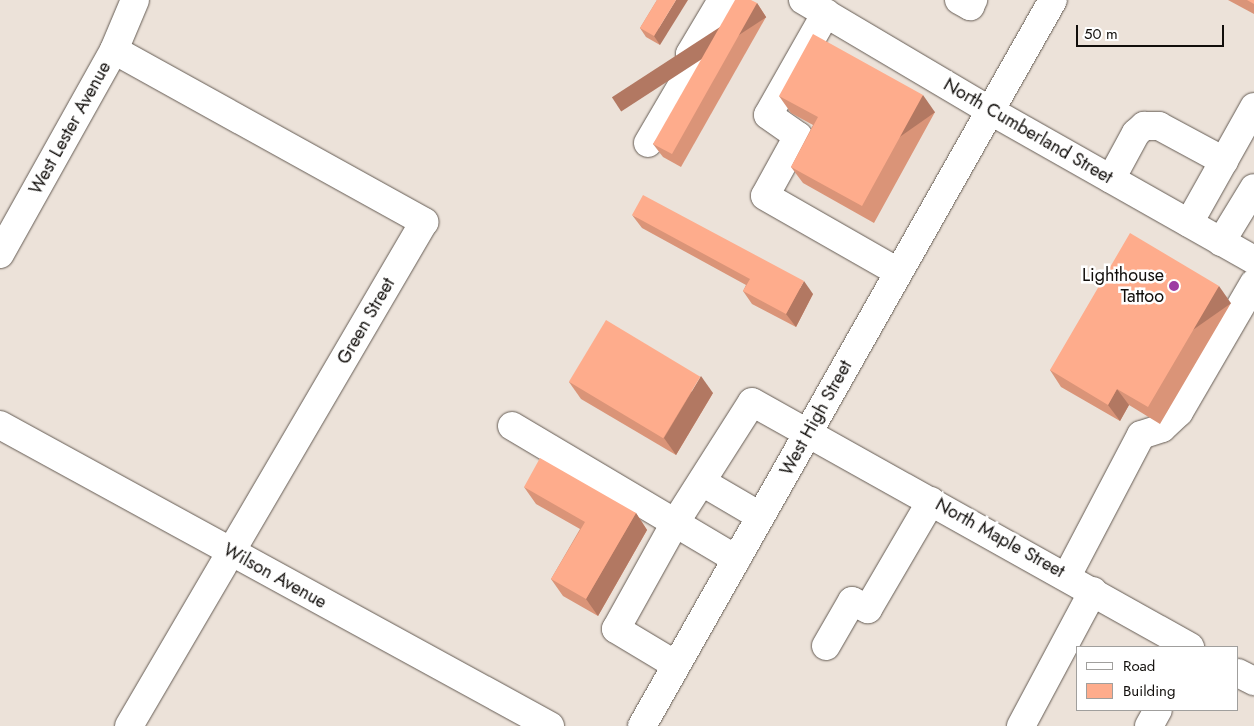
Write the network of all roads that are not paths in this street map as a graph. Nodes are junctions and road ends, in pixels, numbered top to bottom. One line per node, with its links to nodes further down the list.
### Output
1 (135, 0): 7 (street, West Lester Avenue)
2 (722, 0): 10 (street)
3 (959, 0): 4 (street)
4 (973, 0)
5 (1053, 0): 9 (street, West High Street)
6 (815, 7): 9 (street, North Cumberland Street); 18 (street)
7 (114, 50): 16 (street, West Lester Avenue); 27 (street, Green Street)
8 (1254, 107): 11 (street)
9 (989, 110): 12 (street, North Cumberland Street); 18 (street, West High Street)
10 (648, 143)
11 (1224, 161): 12 (street); 14 (street)
12 (1111, 179): 14 (street, North Cumberland Street)
13 (1254, 189): 15 (street)
14 (1189, 223): 15 (street, North Cumberland Street)
15 (1221, 242): 17 (street, North Cumberland Street)
16 (0, 254)
17 (1254, 260)
18 (898, 272): 22 (street, West High Street)
19 (1254, 283): 29 (street)
20 (0, 425): 27 (street, Wilson Avenue)
21 (512, 426): 26 (street)
22 (808, 432): 23 (street, North Maple Street); 24 (street, North Maple Street); 25 (street, West High Street)
23 (702, 482): 25 (street); 26 (street)
24 (931, 500): 29 (street, North Maple Street); 31 (street)
25 (760, 516): 28 (street, West High Street)
26 (675, 523): 28 (street); 33 (street)
27 (232, 552): 37 (street, Green Street); 38 (street, Wilson Avenue)
28 (736, 559): 33 (street, West High Street)
29 (1067, 576): 30 (street, North Maple Street)
30 (1093, 591): 32 (street, North Maple Street); 40 (street)
31 (826, 646)
32 (1188, 646)
33 (676, 665): 39 (street, West High Street)
34 (1239, 674): 35 (street)
35 (1254, 681)
36 (1157, 711): 41 (street)
37 (129, 726)
38 (550, 726)
39 (642, 726)
40 (1021, 726)
41 (1149, 726)

